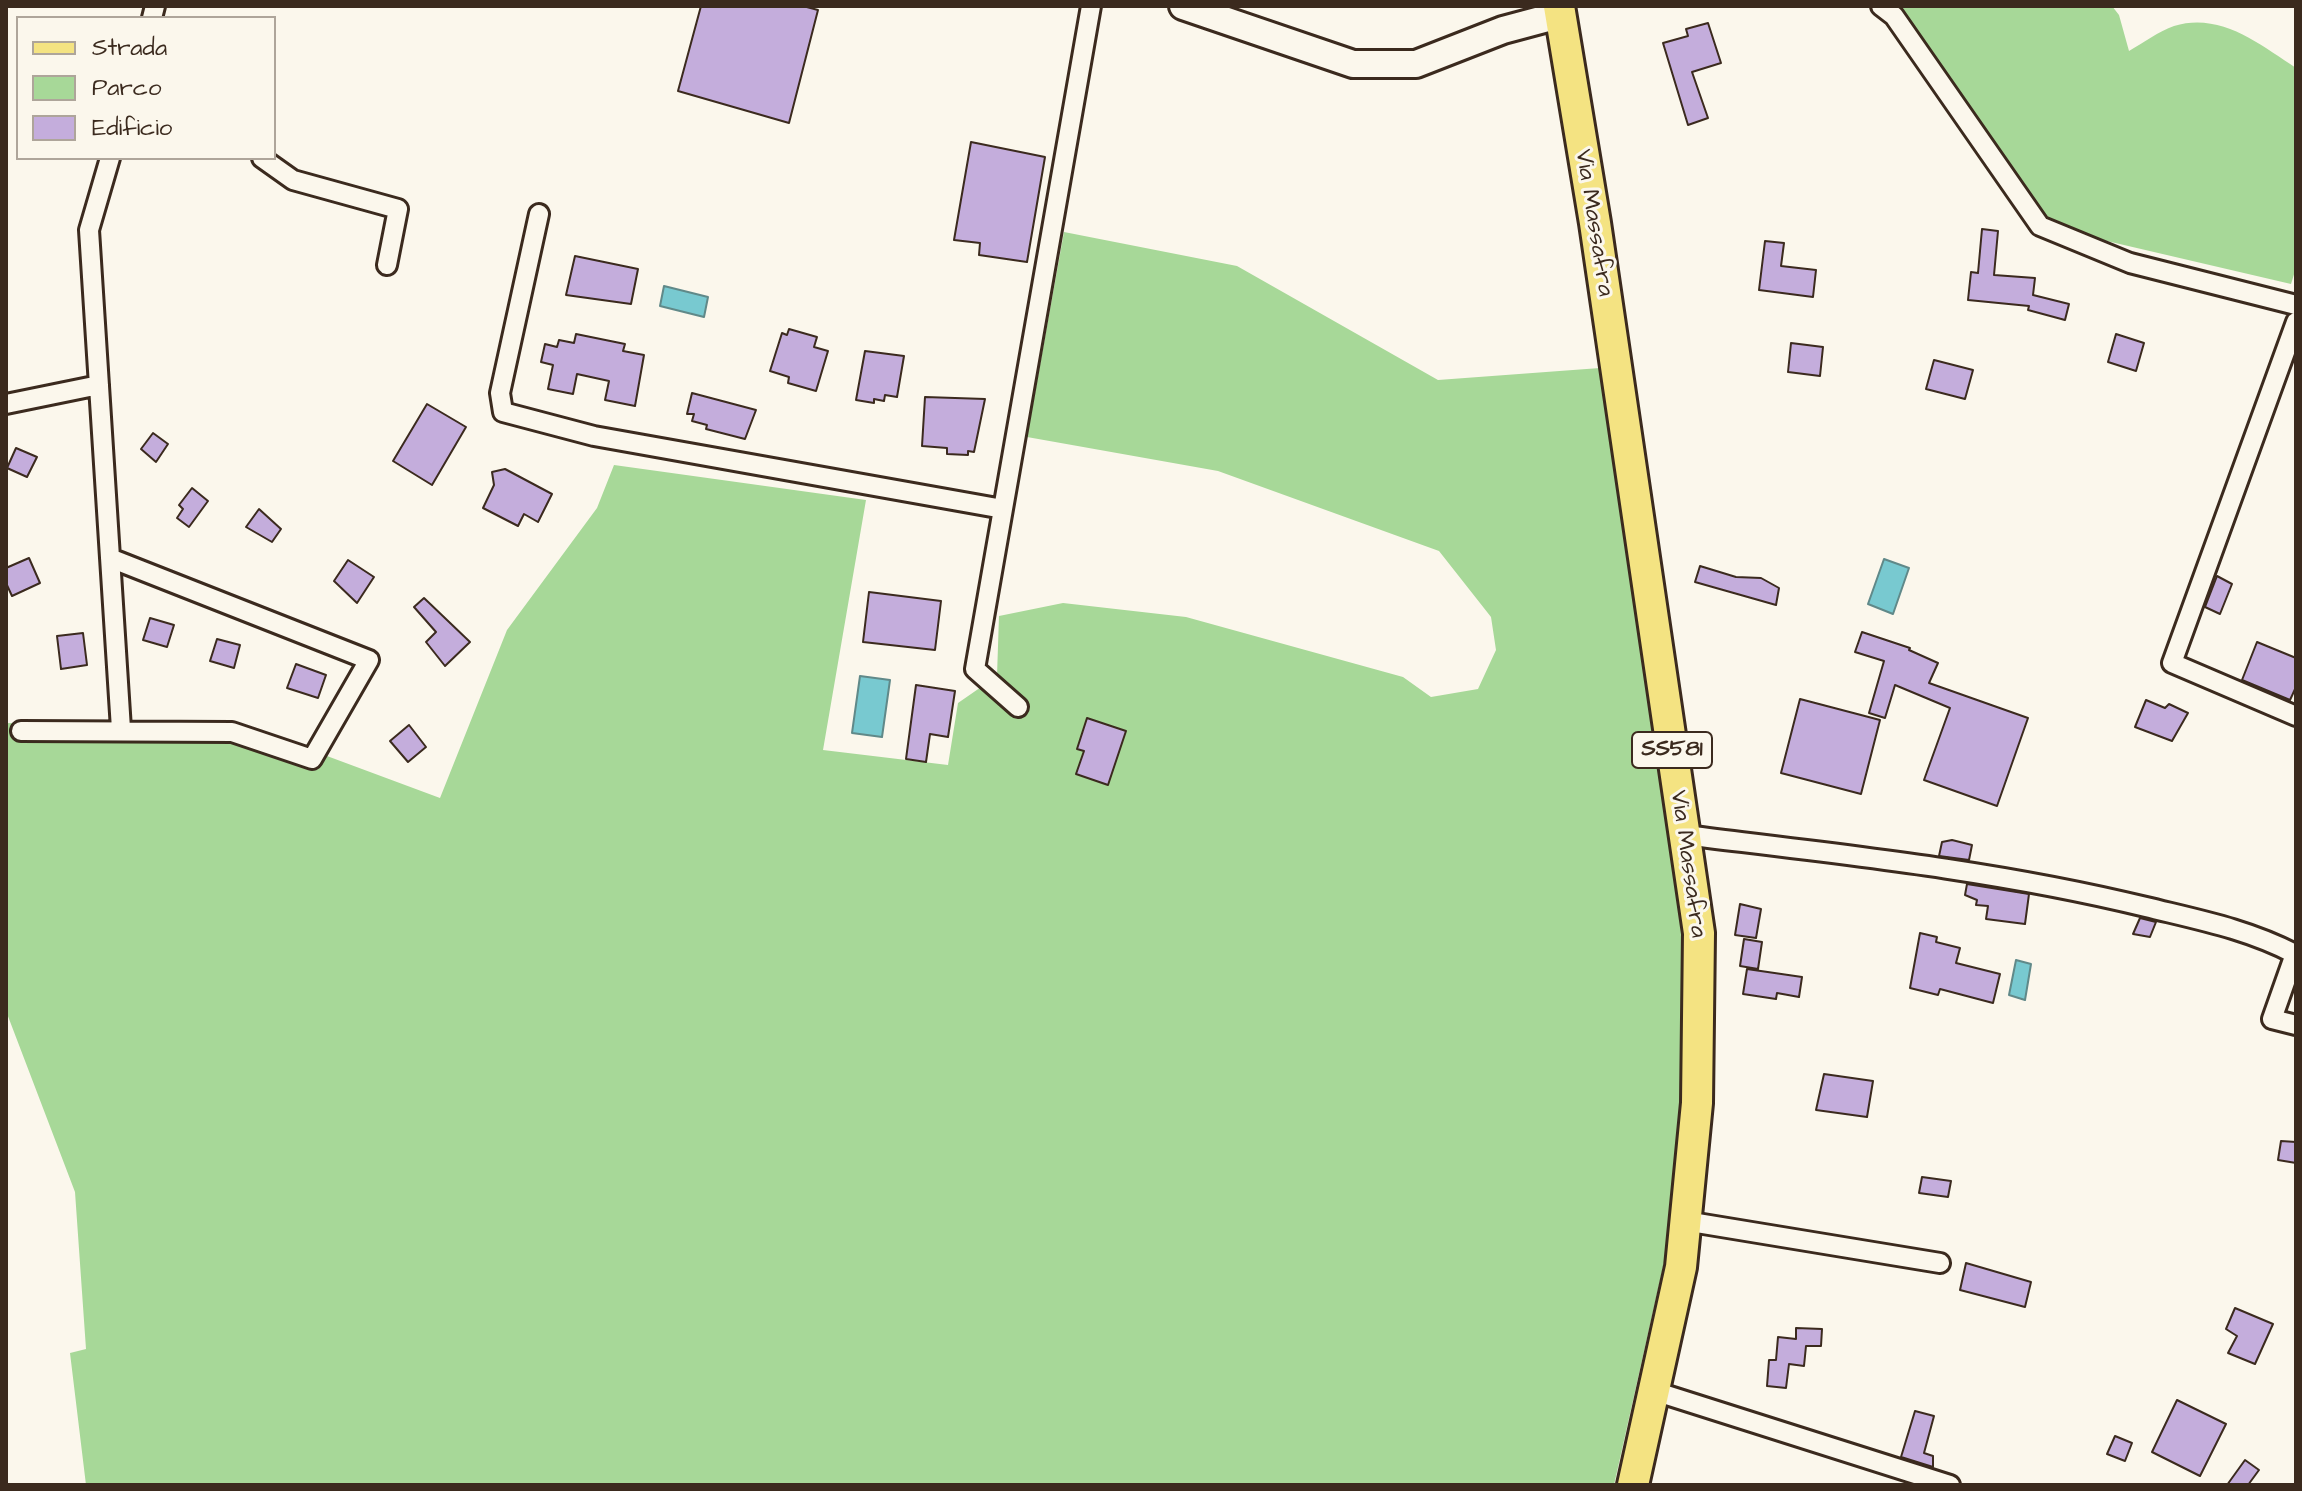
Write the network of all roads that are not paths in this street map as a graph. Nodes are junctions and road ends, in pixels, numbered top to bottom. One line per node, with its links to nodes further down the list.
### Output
1 (1091, 6): 13 (street)
2 (1183, 6): 4 (street)
3 (1881, 6): 9 (street)
4 (1559, 11): 19 (main road, Via Massafra / SS581)
5 (109, 160): 11 (street)
6 (265, 160): 8 (street)
7 (539, 214): 13 (street)
8 (387, 265)
9 (2296, 305)
10 (2296, 322): 16 (street)
11 (99, 385): 12 (street); 14 (street)
12 (6, 404)
13 (1003, 509): 15 (street)
14 (110, 558): 17 (street); 17 (street)
15 (1018, 707)
16 (2296, 716)
17 (121, 729): 18 (street)
18 (21, 731)
19 (1684, 835): 20 (street); 21 (main road, Via Massafra / SS581)
20 (2296, 1025)
21 (1685, 1221): 22 (street); 23 (main road, Via Massafra / SS581)
22 (1940, 1263)
23 (1654, 1391): 24 (main road, Via Massafra / SS581); 25 (street)
24 (1633, 1485)
25 (1950, 1485)

